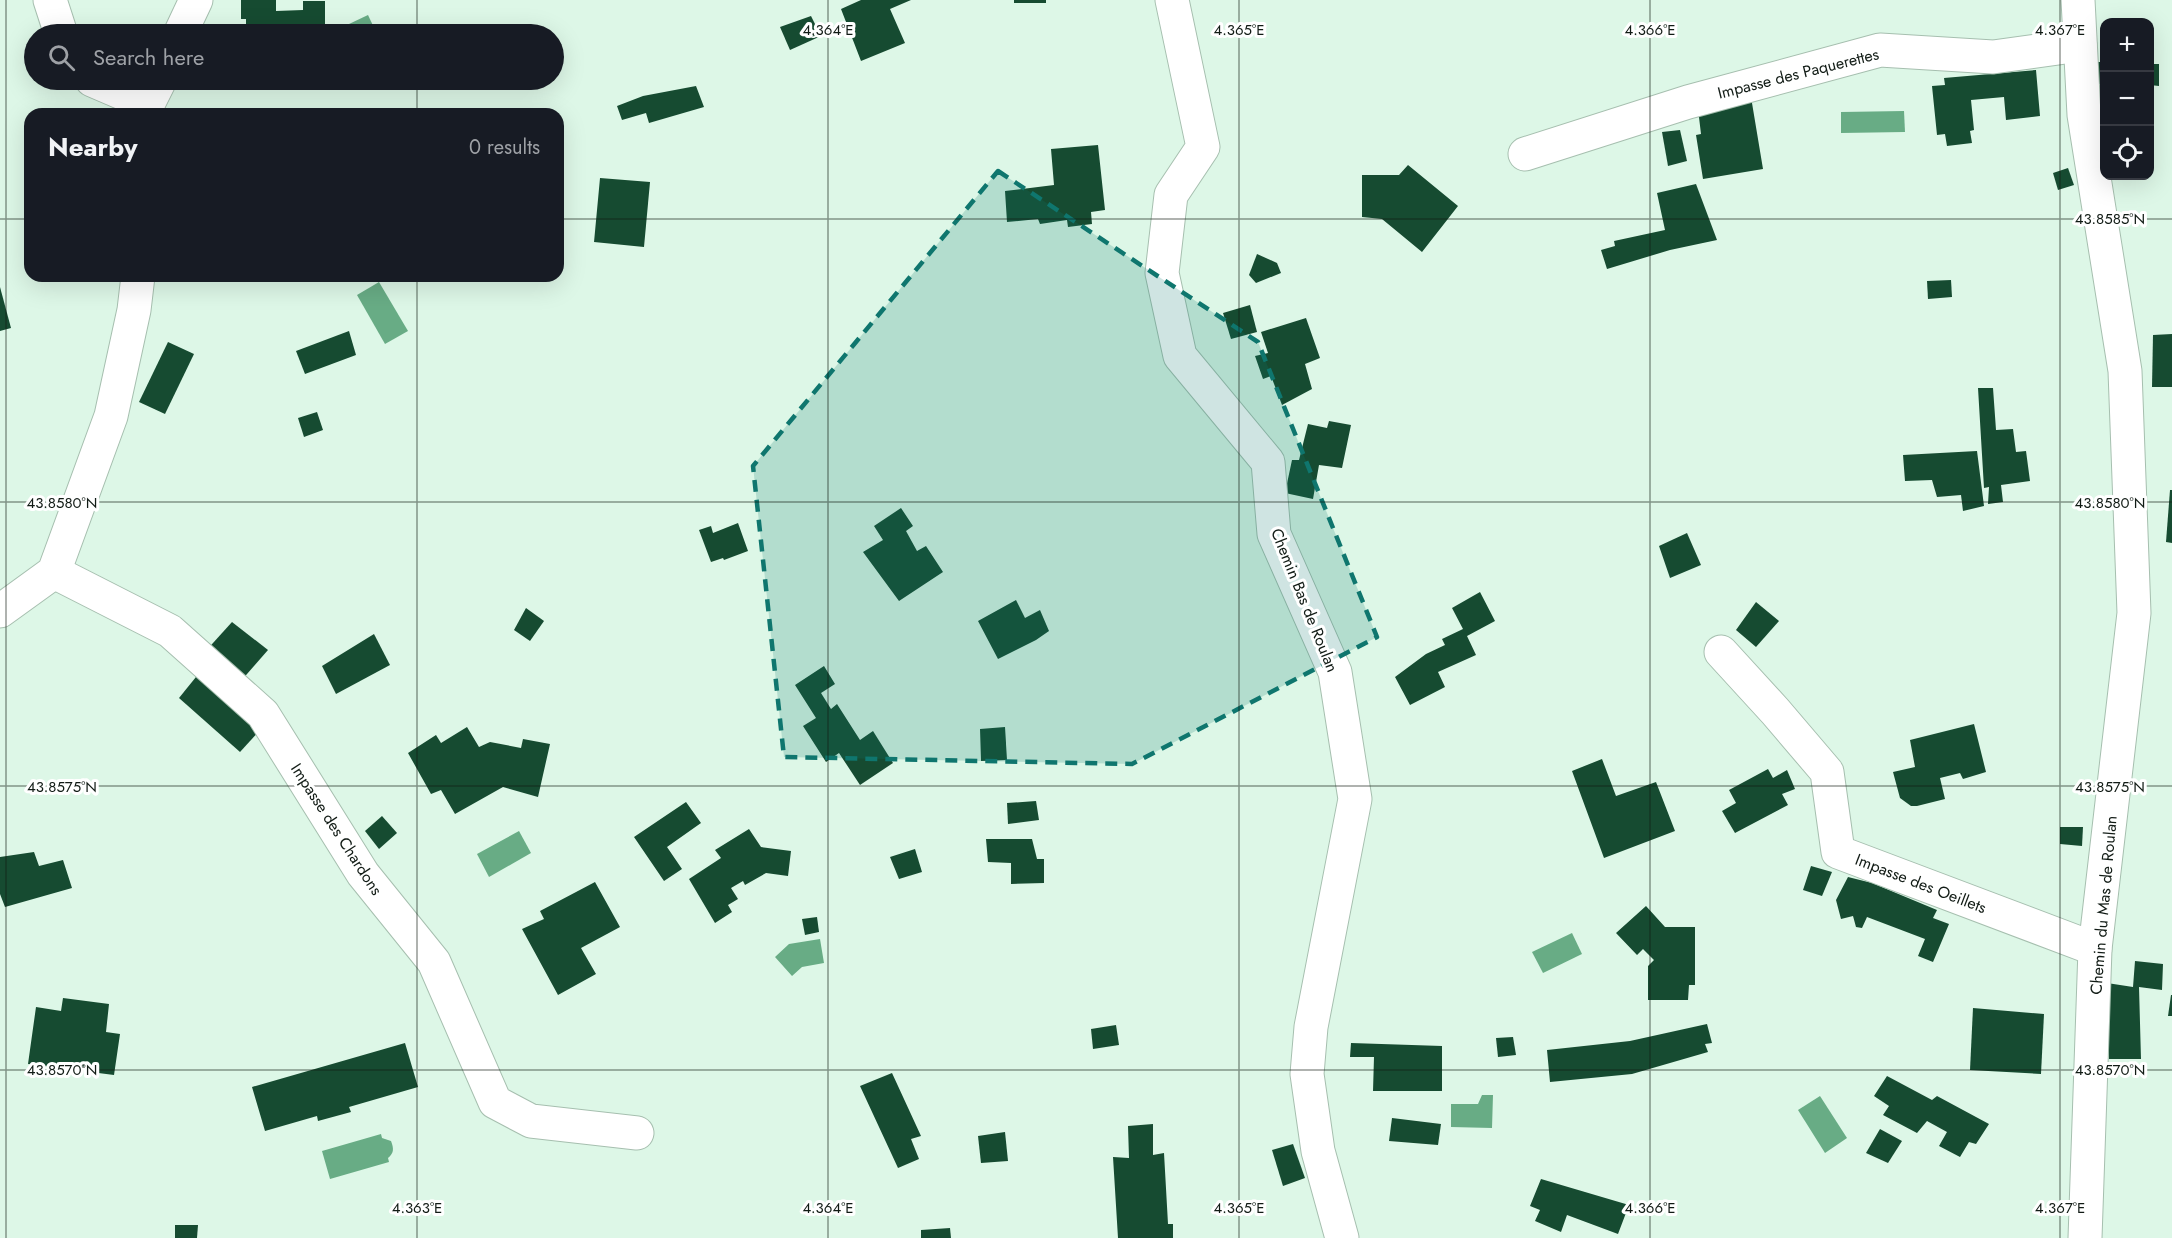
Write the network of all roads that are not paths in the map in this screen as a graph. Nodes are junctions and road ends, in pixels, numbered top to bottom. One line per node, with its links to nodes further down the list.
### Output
1 (50, 0): 5 (street)
2 (196, 0): 6 (street)
3 (1172, 0): 17 (street, Chemin Bas de Roulan)
4 (2078, 0): 7 (street, Chemin du Mas de Roulan)
5 (58, 24)
6 (185, 24)
7 (2080, 45): 10 (street, Impasse des Paquerettes); 15 (street, Chemin du Mas de Roulan)
8 (124, 90): 9 (street)
9 (152, 99)
10 (1525, 154)
11 (137, 282): 12 (street)
12 (54, 572): 13 (street); 16 (street, Impasse des Chardons)
13 (0, 611)
14 (1721, 652): 15 (street, Impasse des Oeillets)
15 (2095, 949): 18 (street, Chemin du Mas de Roulan)
16 (636, 1133)
17 (1342, 1238)
18 (2085, 1238)

